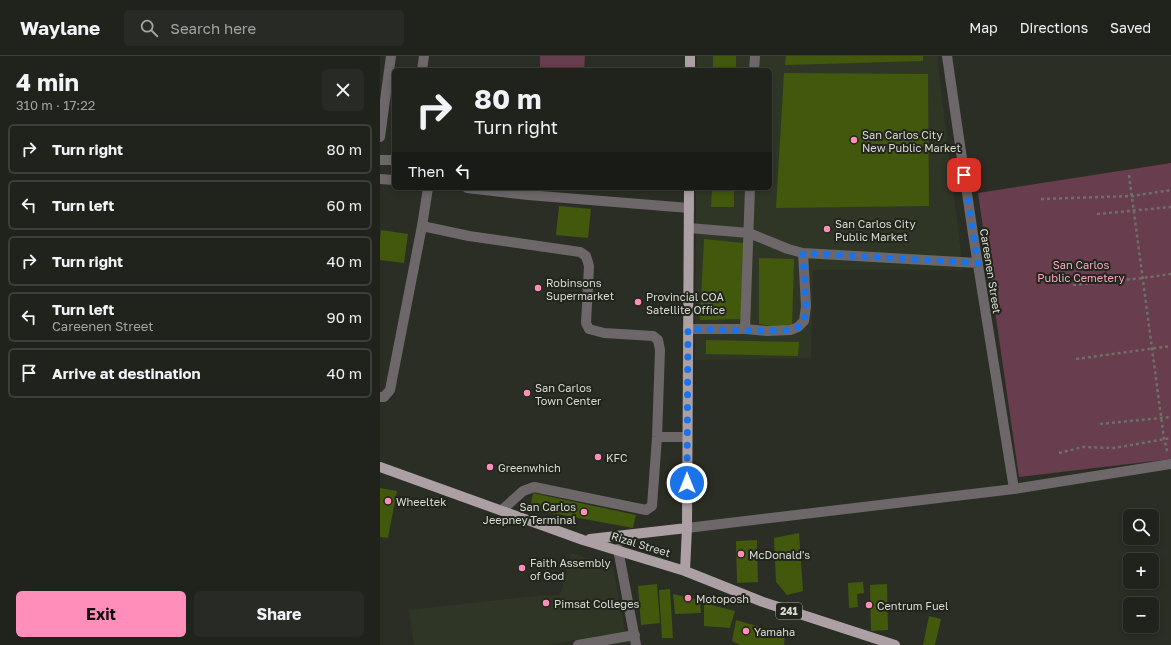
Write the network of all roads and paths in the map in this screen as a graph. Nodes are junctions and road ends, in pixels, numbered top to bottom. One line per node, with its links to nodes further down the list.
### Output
1 (391, 56): 9 (street)
2 (424, 56): 6 (street)
3 (690, 56): 7 (main road)
4 (755, 56): 8 (street)
5 (947, 56): 30 (street, Careenen Street)
6 (422, 68)
7 (690, 68)
8 (754, 68)
9 (380, 137)
10 (380, 160): 11 (street)
11 (392, 160)
12 (1130, 175): 20 (path)
13 (380, 179): 14 (street)
14 (392, 180)
15 (428, 190): 26 (street)
16 (484, 190): 23 (street)
17 (689, 190): 23 (main road)
18 (750, 190): 28 (street)
19 (1171, 190): 20 (path)
20 (1132, 196): 21 (path); 24 (path)
21 (1041, 199)
22 (1171, 207): 24 (path)
23 (689, 208): 27 (main road)
24 (1134, 211): 25 (path); 32 (path)
25 (1097, 214)
26 (422, 226): 39 (street); 43 (street)
27 (688, 228): 28 (street); 34 (main road)
28 (749, 233): 29 (street); 35 (street)
29 (803, 253): 30 (street); 35 (street)
30 (978, 263): 50 (street, Careenen Street)
31 (1171, 274): 32 (path)
32 (1143, 278): 33 (path); 37 (path)
33 (1073, 285)
34 (688, 329): 35 (street); 44 (main road)
35 (745, 330)
36 (1171, 346): 37 (path)
37 (1152, 348): 38 (path); 41 (path)
38 (1076, 360)
39 (380, 397)
40 (1171, 417): 41 (path)
41 (1161, 419): 42 (path); 46 (path)
42 (1100, 424)
43 (657, 437): 44 (street); 51 (street)
44 (687, 437): 52 (main road)
45 (1171, 438): 46 (path)
46 (1164, 439): 47 (path); 48 (path)
47 (1059, 453)
48 (1171, 464): 50 (street)
49 (380, 467): 51 (main road, Rizal Street / 241)
50 (1014, 489): 52 (street)
51 (502, 510): 53 (main road, Rizal Street / 241)
52 (687, 528): 53 (main road); 55 (main road)
53 (584, 540): 54 (main road, Rizal Street / 241)
54 (618, 550): 55 (main road, Rizal Street / 241); 56 (street)
55 (685, 571): 58 (main road, Rizal Street / 241)
56 (636, 640): 57 (street)
57 (578, 645)
58 (894, 645)

